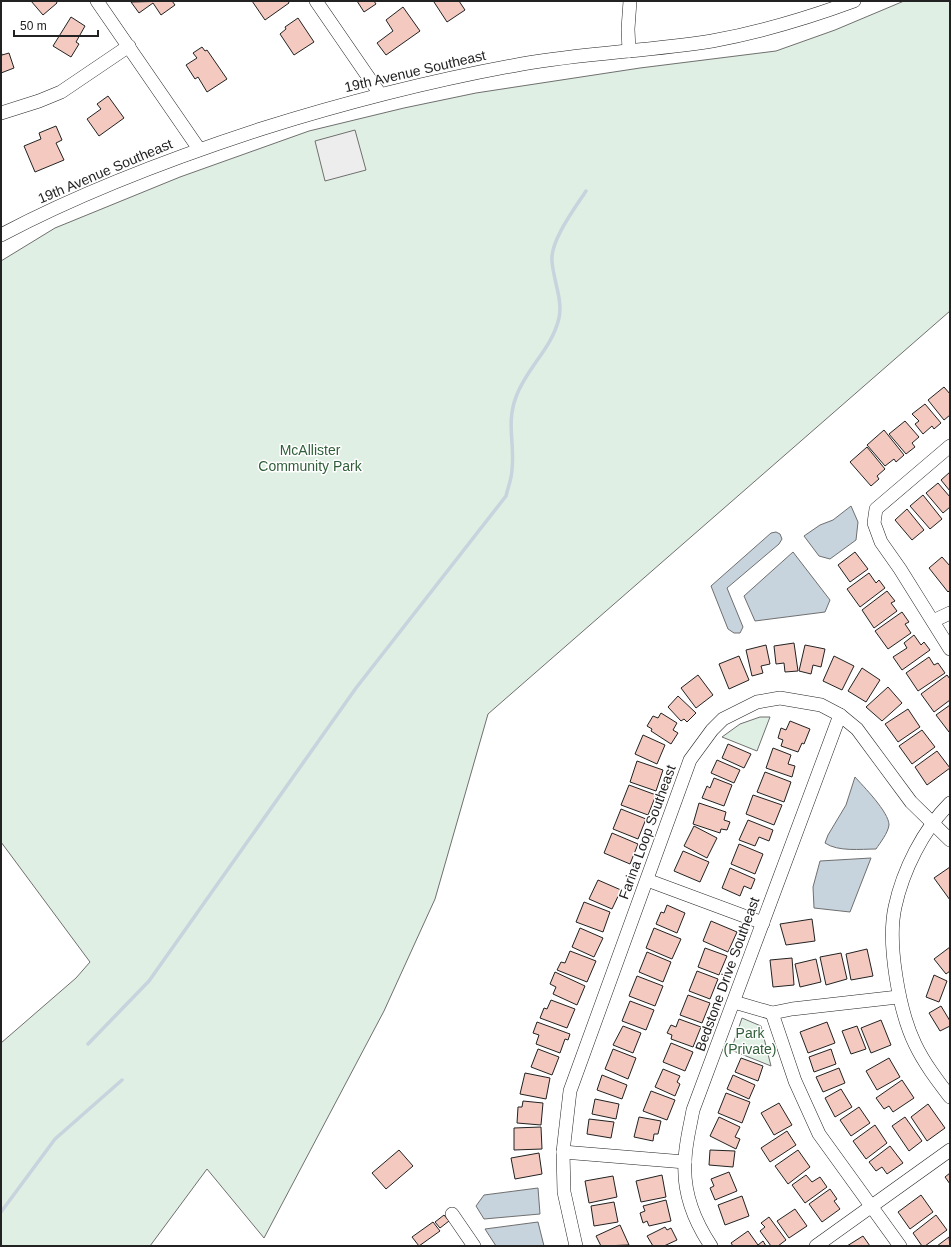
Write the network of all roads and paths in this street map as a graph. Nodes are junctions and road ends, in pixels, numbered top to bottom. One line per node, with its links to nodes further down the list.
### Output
1 (97, 1): 5 (street)
2 (316, 1): 7 (street)
3 (630, 1): 6 (street)
4 (854, 1): 6 (street, 19th Avenue Southeast)
5 (129, 46): 8 (street); 9 (street)
6 (629, 50): 7 (street, 19th Avenue Southeast)
7 (380, 94): 9 (street, 19th Avenue Southeast)
8 (1, 113)
9 (199, 150): 10 (street, 19th Avenue Southeast)
10 (1, 235)
11 (950, 446): 13 (street)
12 (950, 613): 13 (street)
13 (933, 621): 14 (street)
14 (950, 649)
15 (840, 715): 17 (street, Farina Loop Southeast); 19 (street, Farina Loop Southeast); 20 (street, Bedstone Drive Southeast)
16 (950, 803): 17 (street)
17 (933, 824): 18 (street, Farina Loop Southeast); 21 (street)
18 (950, 840)
19 (647, 880): 20 (street); 26 (street, Farina Loop Southeast)
20 (763, 923): 22 (street, Bedstone Drive Southeast)
21 (898, 997): 23 (street); 24 (street)
22 (734, 1002): 23 (street); 27 (street, Bedstone Drive Southeast)
23 (772, 1014): 28 (street)
24 (950, 1097)
25 (950, 1150): 28 (street)
26 (563, 1152): 27 (street); 31 (street, Farina Loop Southeast)
27 (685, 1162): 32 (street, Bedstone Drive Southeast)
28 (872, 1207): 33 (street); 34 (street)
29 (452, 1214): 30 (street)
30 (474, 1246)
31 (576, 1246)
32 (711, 1246)
33 (816, 1246)
34 (900, 1246)

